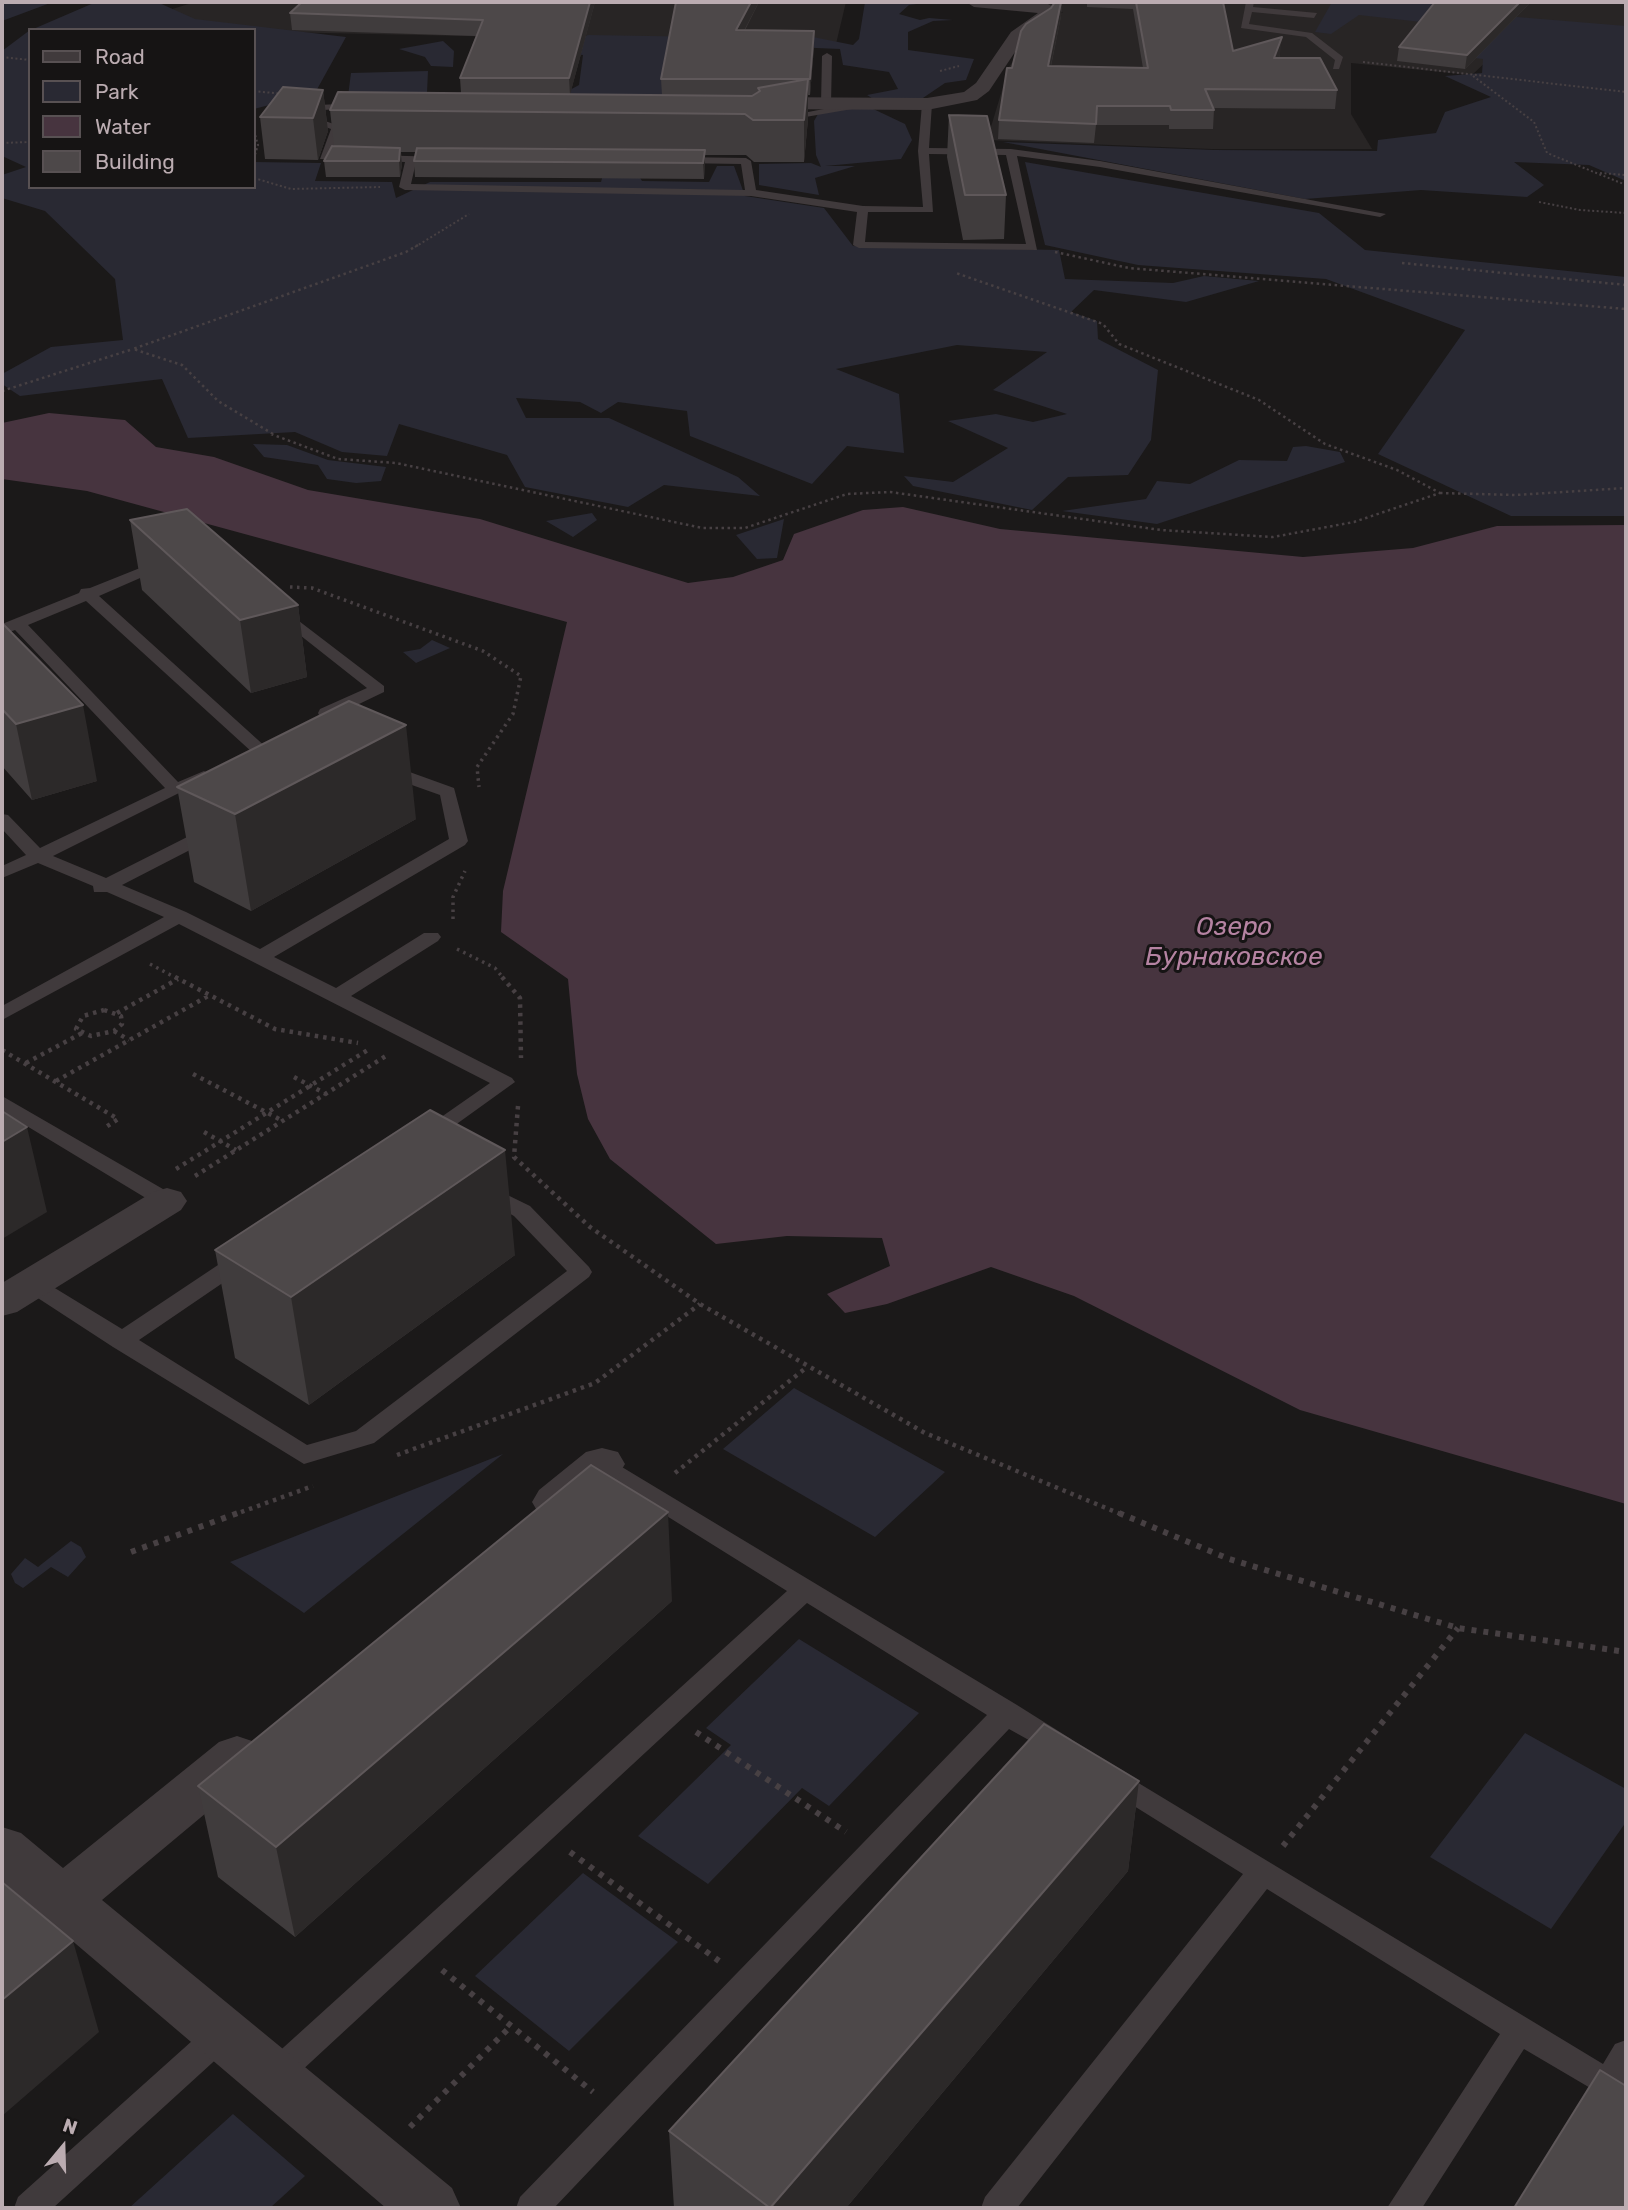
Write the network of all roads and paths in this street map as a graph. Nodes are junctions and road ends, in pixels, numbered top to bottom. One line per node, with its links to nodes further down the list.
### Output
1 (974, 2): 3 (street)
2 (1318, 2): 5 (lane)
3 (1054, 5): 17 (street)
4 (1249, 6): 5 (lane); 6 (lane)
5 (1314, 15): 6 (lane)
6 (1309, 35): 10 (lane)
7 (827, 56): 15 (lane)
8 (2, 57): 9 (path)
9 (28, 60)
10 (1338, 63): 11 (path)
11 (1472, 76): 12 (path); 28 (path)
12 (1626, 92)
13 (732, 103): 18 (street)
14 (374, 104): 19 (lane)
15 (826, 104): 16 (street); 18 (street)
16 (866, 104): 17 (street); 18 (lane)
17 (927, 104): 23 (lane)
18 (761, 112)
19 (337, 127): 20 (lane); 25 (lane)
20 (351, 127)
21 (28, 142): 22 (path)
22 (2, 143)
23 (923, 151): 24 (lane); 36 (lane)
24 (1011, 152): 37 (lane); 40 (lane)
25 (411, 159): 26 (lane); 33 (lane)
26 (451, 159)
27 (668, 160): 34 (lane)
28 (1596, 173): 29 (path); 32 (path)
29 (1626, 174)
30 (256, 179): 33 (path)
31 (505, 185): 33 (lane); 34 (lane); 44 (path)
32 (1626, 186)
33 (405, 187)
34 (751, 192): 36 (lane)
35 (1539, 202): 38 (path)
36 (863, 209): 39 (lane)
37 (1380, 214)
38 (1626, 214)
39 (898, 246): 40 (lane); 49 (path)
40 (1033, 248): 43 (path)
41 (1402, 263): 42 (path)
42 (1626, 285)
43 (1626, 309)
44 (133, 349): 45 (path); 47 (path)
45 (2, 391)
46 (271, 434): 47 (path)
47 (277, 436): 49 (path)
48 (1626, 488): 49 (path)
49 (1440, 493)
50 (186, 570): 52 (lane)
51 (244, 584): 54 (lane); 59 (path)
52 (86, 592): 53 (lane); 55 (lane)
53 (10, 627): 58 (lane)
54 (334, 734)
55 (259, 749)
56 (370, 764): 71 (lane)
57 (223, 766): 58 (lane)
58 (176, 790): 62 (lane)
59 (480, 792)
60 (2, 819): 62 (lane)
61 (232, 822): 65 (lane)
62 (36, 855): 64 (lane); 65 (lane)
63 (469, 863): 67 (path)
64 (2, 873)
65 (100, 888): 66 (lane)
66 (179, 916): 70 (lane); 71 (lane)
67 (453, 922)
68 (431, 937): 74 (lane)
69 (452, 947): 84 (path)
70 (121, 948): 72 (path); 77 (lane)
71 (260, 957): 74 (lane)
72 (179, 979): 73 (path); 76 (path)
73 (210, 995): 81 (path); 88 (path)
74 (337, 996): 97 (lane)
75 (78, 1010): 78 (path)
76 (117, 1013): 78 (path); 79 (path)
77 (2, 1014)
78 (86, 1015): 80 (path)
79 (114, 1031): 80 (path); 81 (path)
80 (82, 1033): 83 (path)
81 (129, 1040): 87 (path)
82 (386, 1047): 90 (path)
83 (25, 1064)
84 (521, 1066)
85 (193, 1074): 92 (path)
86 (294, 1077): 88 (path)
87 (55, 1082)
88 (310, 1086): 90 (path); 92 (path)
89 (519, 1092): 102 (path)
90 (326, 1094): 93 (path)
91 (6, 1109): 99 (lane)
92 (266, 1112): 93 (path); 95 (path)
93 (283, 1121): 96 (path)
94 (204, 1132): 95 (path)
95 (221, 1141): 96 (path); 99 (path)
96 (236, 1150): 99 (path)
97 (429, 1161)
98 (464, 1180): 103 (lane)
99 (174, 1185): 101 (street)
100 (258, 1248): 103 (lane)
101 (17, 1293): 103 (lane)
102 (700, 1304): 104 (path); 105 (path)
103 (121, 1341)
104 (807, 1367): 108 (path); 112 (path)
105 (389, 1458)
106 (602, 1464): 108 (lane); 109 (street)
107 (324, 1482): 110 (path)
108 (650, 1494): 111 (lane)
109 (516, 1533)
110 (131, 1552)
111 (806, 1590): 114 (lane); 115 (lane)
112 (1458, 1628): 113 (path); 120 (path)
113 (1626, 1652)
114 (1007, 1713): 118 (lane); 120 (lane)
115 (669, 1714): 117 (lane); 118 (path)
116 (271, 1729): 121 (street)
117 (541, 1831): 122 (lane); 123 (path)
118 (874, 1851): 123 (lane)
119 (7, 1861): 121 (street)
120 (1263, 1871): 125 (lane); 135 (lane)
121 (63, 1900): 126 (street)
122 (414, 1948): 124 (path); 128 (lane)
123 (749, 1983): 130 (lane)
124 (511, 2026): 130 (path); 131 (path)
125 (1520, 2029): 129 (lane); 136 (lane)
126 (223, 2033): 128 (street); 132 (lane)
127 (1626, 2054): 129 (lane)
128 (274, 2076): 131 (street)
129 (1617, 2089)
130 (622, 2115): 134 (lane)
131 (376, 2161): 133 (street)
132 (30, 2208)
133 (431, 2208)
134 (532, 2208)
135 (997, 2208)
136 (1403, 2208)

